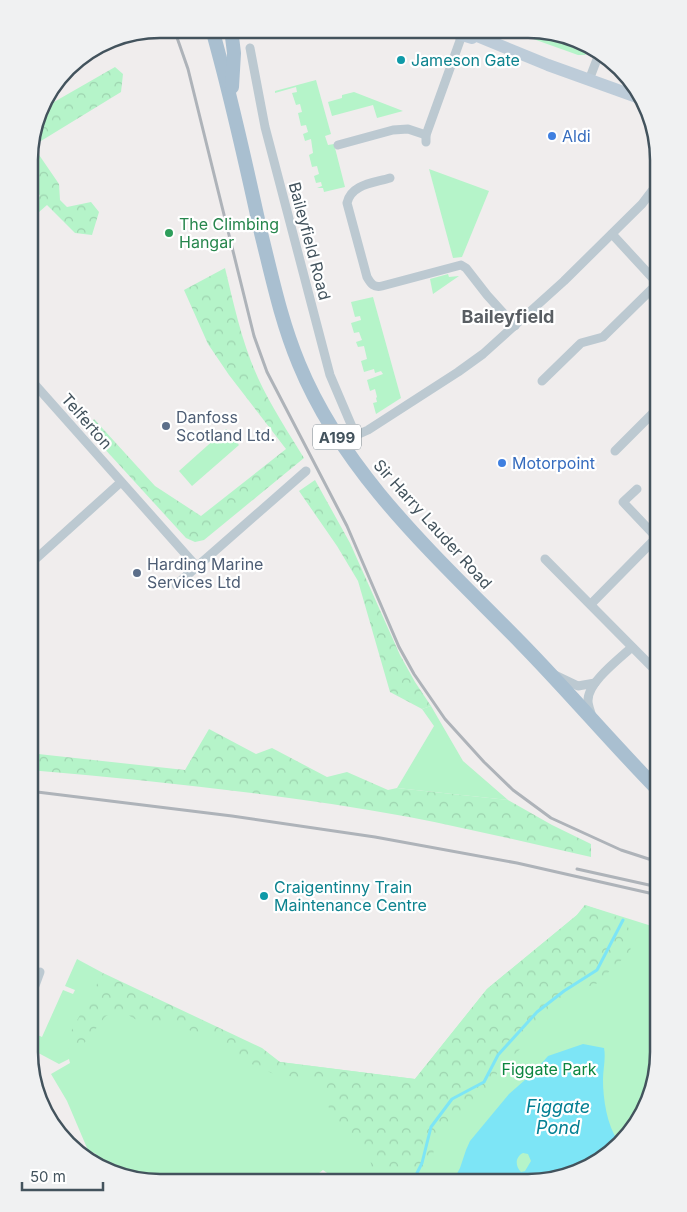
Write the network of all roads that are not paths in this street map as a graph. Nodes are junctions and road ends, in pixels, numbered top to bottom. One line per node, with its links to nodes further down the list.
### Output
1 (214, 38): 10 (main road, Sir Harry Lauder Road / A199)
2 (222, 38): 10 (main road, A199)
3 (232, 38): 10 (main road, A199)
4 (462, 38): 11 (street)
5 (477, 38): 8 (main road)
6 (250, 48): 17 (street, Baileyfield Road)
7 (597, 59): 8 (street)
8 (589, 80): 9 (main road)
9 (630, 94)
10 (231, 98): 34 (main road, Sir Harry Lauder Road / A199)
11 (338, 145)
12 (390, 178): 17 (street)
13 (650, 194): 14 (street)
14 (612, 234): 15 (street); 17 (street)
15 (650, 275)
16 (650, 292): 18 (street)
17 (515, 326)
18 (542, 381)
19 (38, 388): 23 (street, Telferton)
20 (650, 416): 21 (street)
21 (615, 451)
22 (306, 472): 29 (street)
23 (121, 482): 27 (street); 29 (street, Telferton)
24 (636, 489): 25 (street)
25 (650, 530)
26 (650, 545): 31 (street)
27 (38, 556)
28 (545, 559): 31 (street)
29 (197, 567): 30 (street)
30 (176, 585)
31 (591, 604): 32 (street)
32 (632, 647): 33 (street); 35 (street)
33 (649, 664)
34 (548, 671): 35 (street); 36 (main road, Sir Harry Lauder Road / A199)
35 (595, 683): 36 (street)
36 (592, 720): 37 (main road, Sir Harry Lauder Road / A199)
37 (649, 781)
38 (40, 972): 39 (street)
39 (38, 975)

